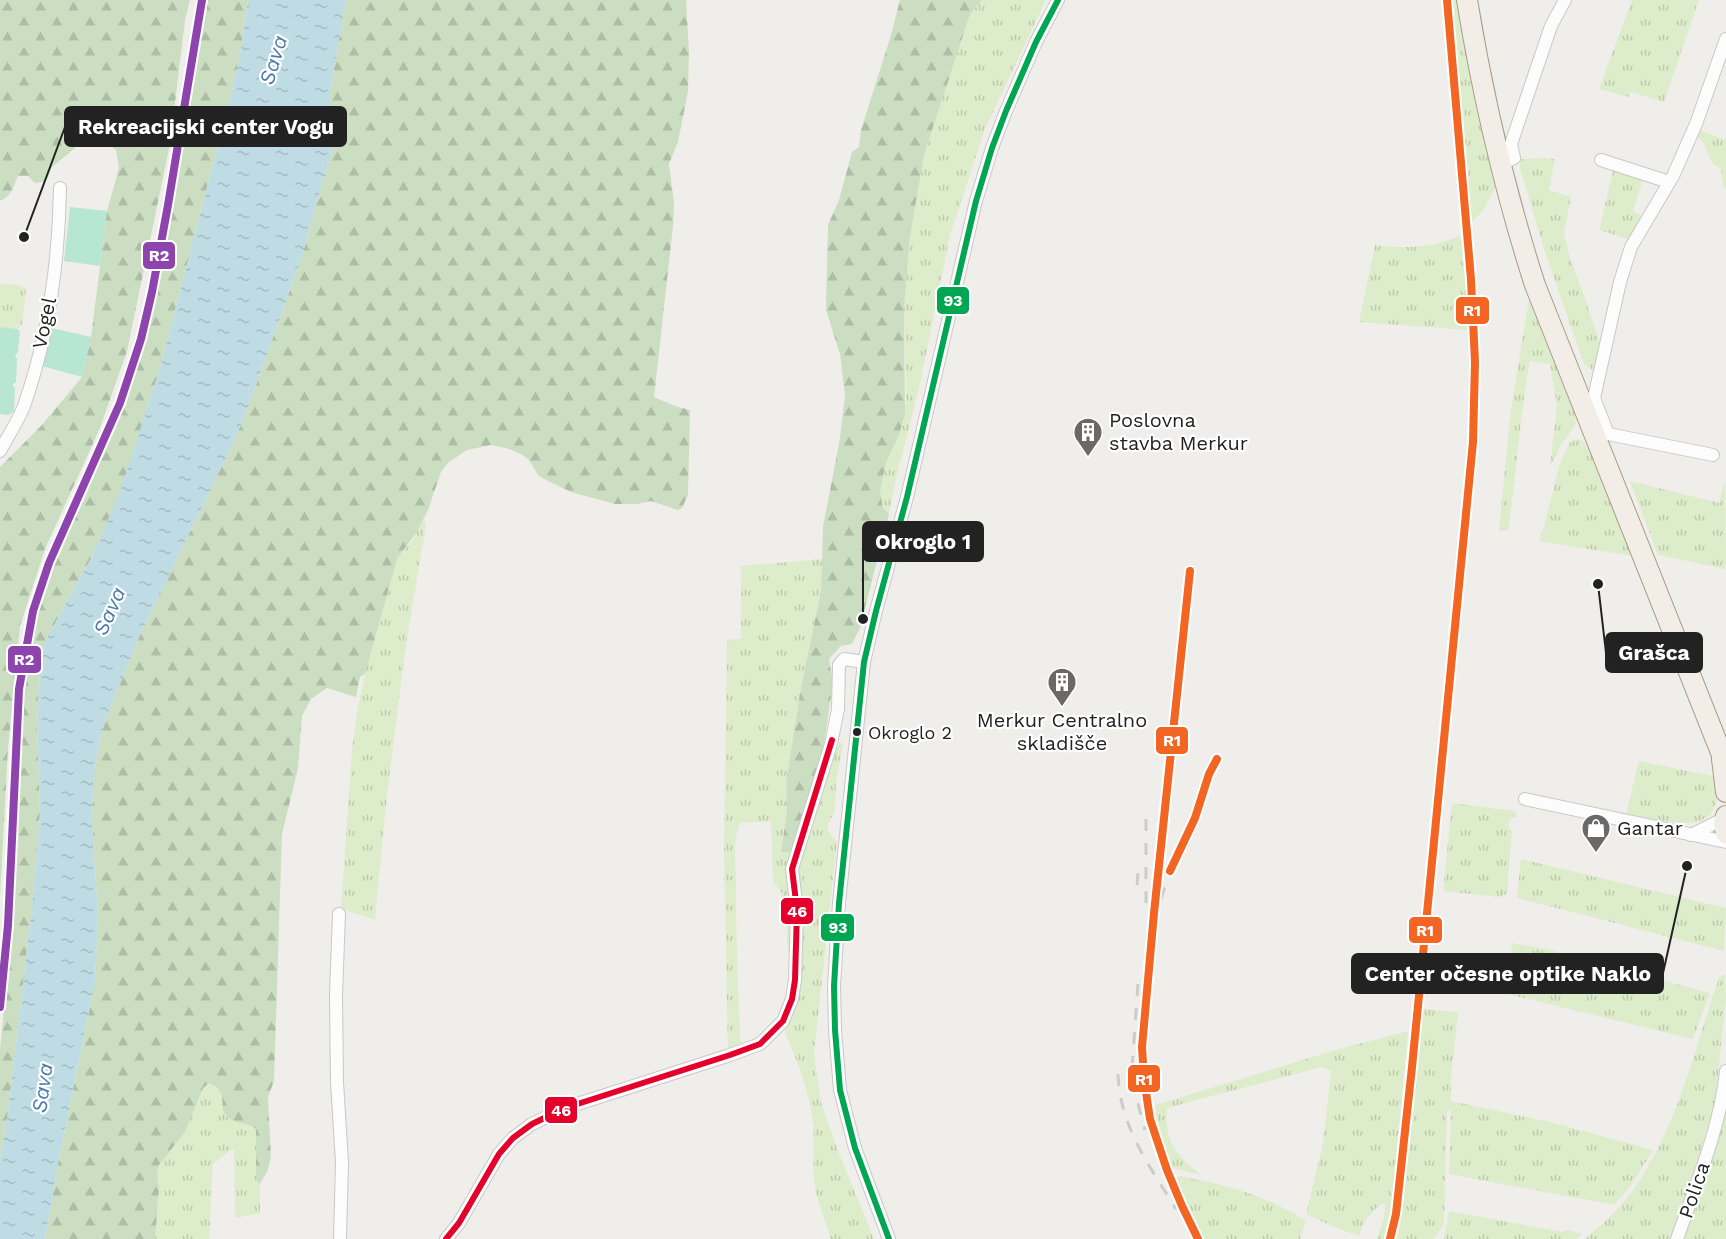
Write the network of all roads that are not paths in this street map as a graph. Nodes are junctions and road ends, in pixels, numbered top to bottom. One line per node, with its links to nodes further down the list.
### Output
1 (1058, 0): 12 (street)
2 (1467, 0): 6 (main road)
3 (1565, 0): 6 (street)
4 (1726, 39): 7 (street)
5 (1601, 160): 7 (street)
6 (1507, 161): 9 (main road)
7 (1669, 182): 9 (street)
8 (60, 188): 10 (street, Vogel)
9 (1589, 405): 11 (street); 13 (main road)
10 (0, 451)
11 (1713, 455)
12 (864, 662): 22 (street); 23 (street)
13 (1724, 762): 14 (main road)
14 (1726, 792)
15 (1525, 798): 17 (street)
16 (1726, 822): 17 (street)
17 (1691, 835): 18 (street)
18 (1726, 842)
19 (339, 914): 21 (street)
20 (1726, 1071): 24 (street, Polica)
21 (340, 1239)
22 (446, 1239)
23 (889, 1239)
24 (1677, 1239)

